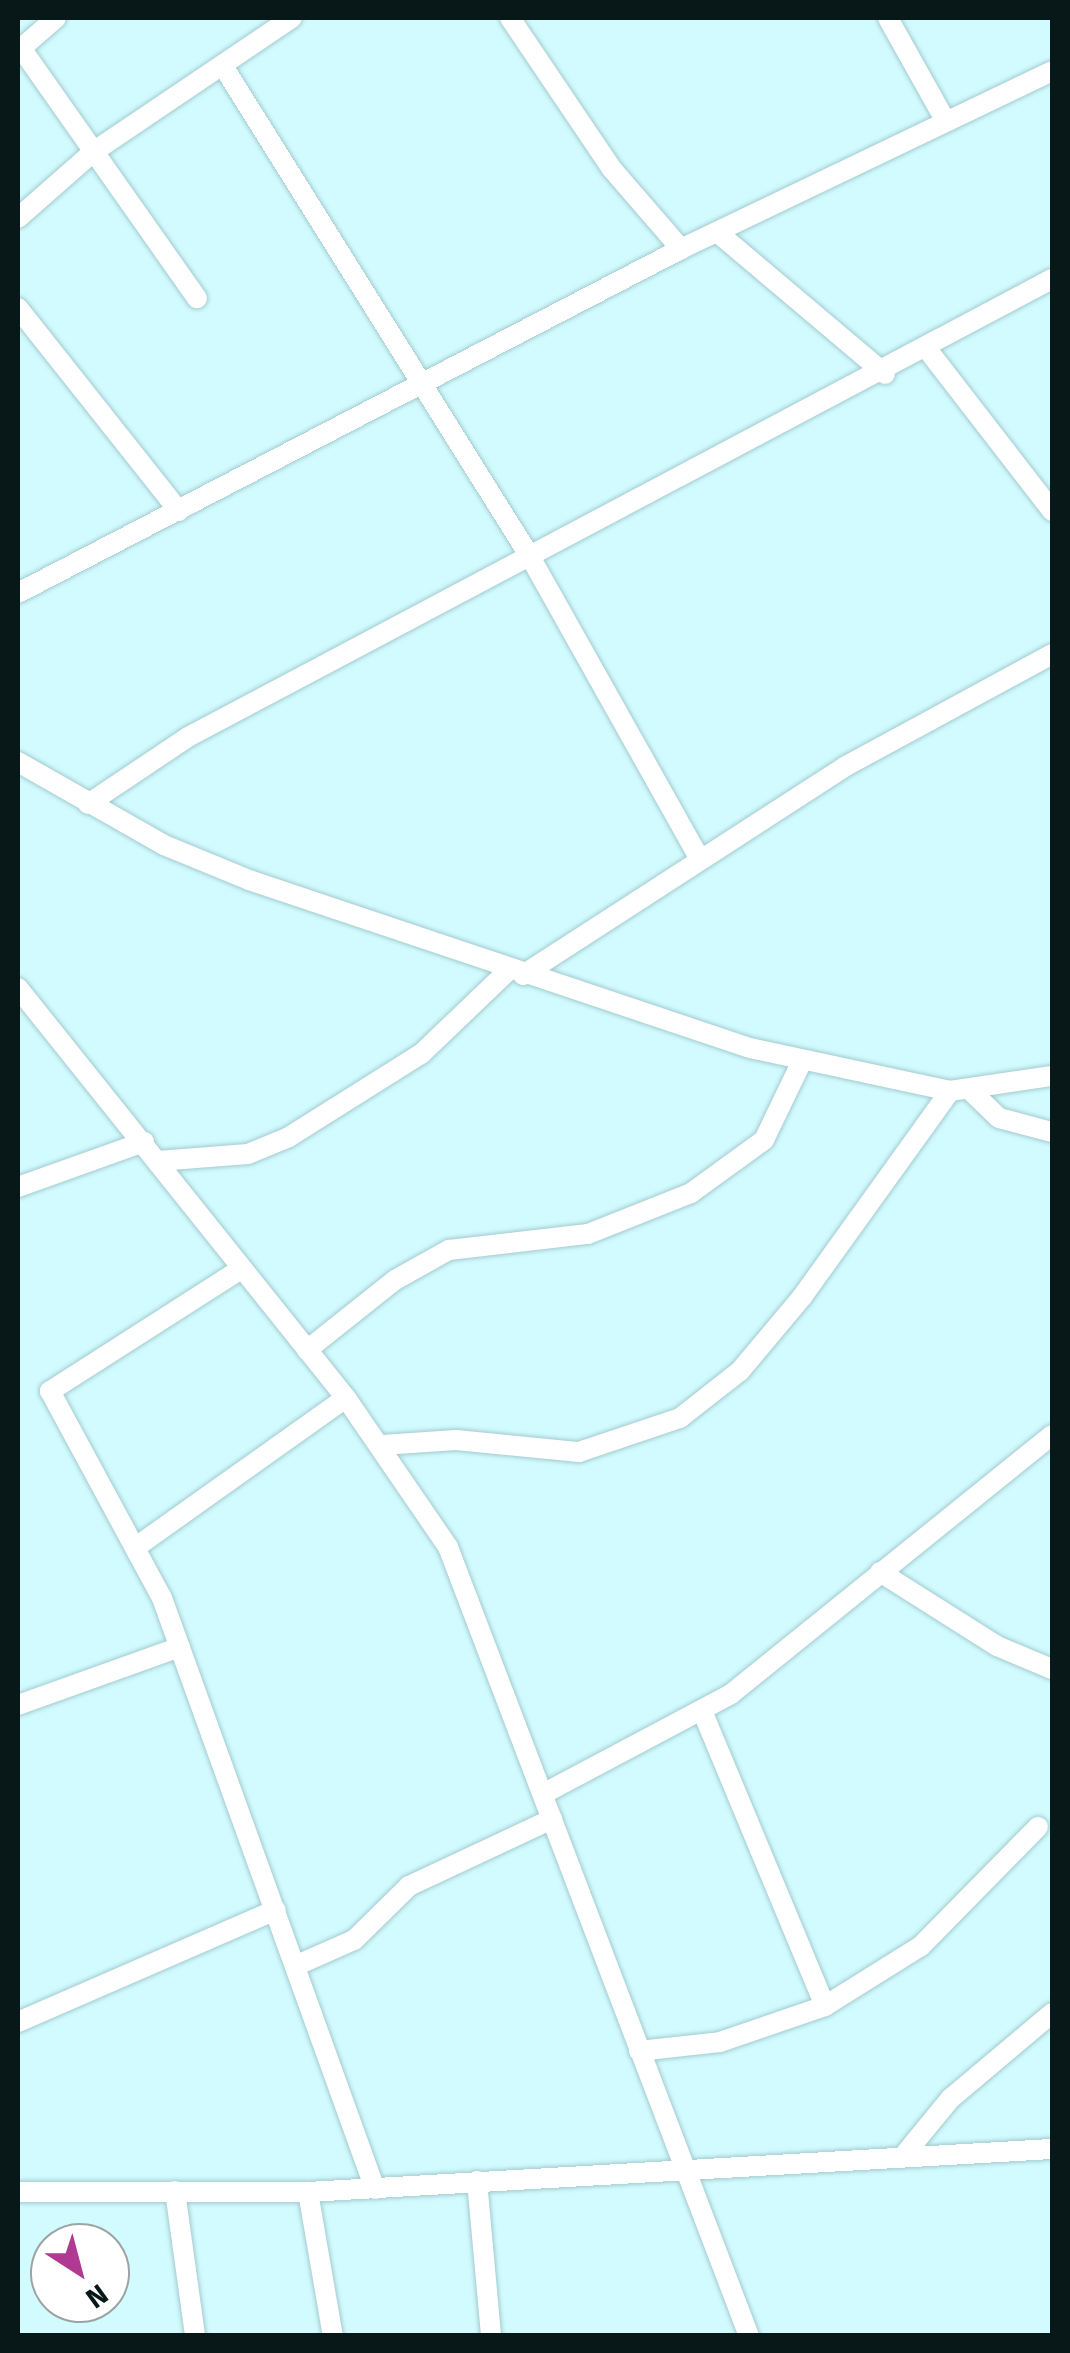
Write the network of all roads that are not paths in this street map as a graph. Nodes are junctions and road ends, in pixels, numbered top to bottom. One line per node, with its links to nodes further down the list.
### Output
1 (56, 18): 5 (street)
2 (292, 18): 7 (street)
3 (510, 18): 13 (street)
4 (888, 18): 9 (street)
5 (33, 24): 6 (street)
6 (19, 49): 10 (street)
7 (223, 66): 10 (street); 19 (street)
8 (1052, 71): 9 (street)
9 (944, 118): 12 (street)
10 (93, 152): 11 (street); 15 (street)
11 (18, 218)
12 (718, 232): 13 (street); 18 (street)
13 (681, 248): 19 (street)
14 (1052, 279): 17 (street)
15 (197, 298)
16 (18, 308): 21 (street)
17 (926, 349): 18 (street); 20 (street)
18 (885, 374): 22 (street)
19 (425, 384): 21 (street); 22 (street)
20 (1052, 510)
21 (179, 511): 23 (street)
22 (532, 560): 26 (street); 27 (street)
23 (18, 593)
24 (1052, 654): 27 (street)
25 (18, 762): 26 (street)
26 (88, 804): 28 (street)
27 (698, 856): 28 (street)
28 (516, 972): 30 (street); 36 (street)
29 (18, 988): 35 (street)
30 (800, 1063): 32 (street); 39 (street)
31 (1052, 1076): 33 (street)
32 (950, 1090): 33 (street); 42 (street)
33 (972, 1092): 34 (street)
34 (1052, 1132)
35 (144, 1142): 36 (street); 37 (street)
36 (158, 1161): 38 (street)
37 (18, 1187)
38 (241, 1269): 39 (street); 43 (street)
39 (308, 1350): 40 (street)
40 (346, 1398): 42 (street); 43 (street)
41 (1052, 1435): 44 (street)
42 (382, 1445): 49 (street)
43 (136, 1547): 45 (street)
44 (880, 1572): 46 (street); 48 (street)
45 (180, 1647): 47 (street); 52 (street)
46 (1052, 1669)
47 (18, 1705)
48 (703, 1714): 49 (street); 54 (street)
49 (543, 1794): 50 (street)
50 (552, 1819): 53 (street); 57 (street)
51 (1038, 1828): 54 (street)
52 (276, 1910): 53 (street); 56 (street)
53 (295, 1966): 62 (street)
54 (826, 2006): 57 (street)
55 (1052, 2014): 59 (street)
56 (18, 2022)
57 (639, 2050): 60 (street)
58 (1052, 2148): 59 (street)
59 (905, 2154): 60 (street)
60 (681, 2172): 61 (street); 69 (street)
61 (477, 2180): 62 (street); 68 (street)
62 (375, 2188): 65 (street)
63 (18, 2192): 64 (street)
64 (174, 2192): 65 (street); 66 (street)
65 (308, 2192): 67 (street)
66 (195, 2336)
67 (333, 2336)
68 (490, 2336)
69 (748, 2336)

